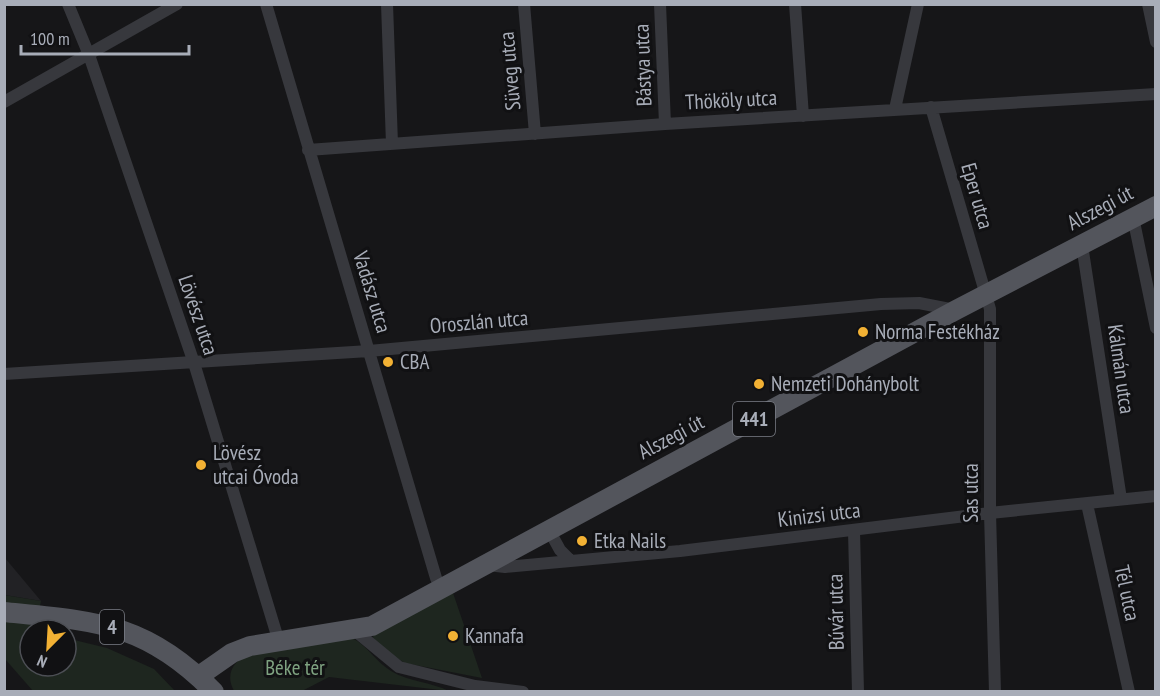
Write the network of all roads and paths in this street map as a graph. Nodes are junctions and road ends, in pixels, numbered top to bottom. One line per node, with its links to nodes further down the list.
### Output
1 (68, 4): 11 (street, Lövész utca)
2 (177, 4): 11 (street)
3 (266, 4): 20 (street, Vadász utca)
4 (387, 4): 19 (street)
5 (524, 4): 18 (street, Süveg utca)
6 (660, 4): 17 (street, Bástya utca)
7 (795, 4): 16 (street)
8 (918, 4): 15 (street)
9 (1148, 4): 10 (street)
10 (1155, 42)
11 (88, 55): 13 (street); 28 (street, Lövész utca)
12 (1155, 94): 14 (street, Thököly utca)
13 (4, 102)
14 (931, 107): 15 (street, Thököly utca); 24 (street, Eper utca)
15 (895, 109): 16 (street, Thököly utca)
16 (803, 116): 17 (street, Thököly utca)
17 (665, 124): 18 (street, Thököly utca)
18 (535, 134): 19 (street, Thököly utca)
19 (392, 144): 20 (street, Thököly utca)
20 (308, 150): 27 (street, Vadász utca)
21 (1155, 206): 22 (main road, Alszegi út / 441)
22 (1133, 217): 23 (main road, Alszegi út / 441); 26 (street)
23 (1082, 245): 24 (main road, Alszegi út / 441); 31 (street, Kálmán utca)
24 (985, 295): 25 (main road, Alszegi út / 441); 33 (street, Sas utca)
25 (956, 310): 27 (street, Oroszlán utca); 34 (main road, Alszegi út / 441)
26 (1155, 328)
27 (369, 351): 28 (street, Oroszlán utca); 38 (street, Vadász utca)
28 (194, 363): 29 (street, Oroszlán utca); 41 (street, Lövész utca)
29 (4, 374)
30 (1155, 496): 31 (street, Kinizsi utca)
31 (1121, 499): 32 (street, Kinizsi utca)
32 (1088, 504): 33 (street, Kinizsi utca); 49 (street, Tél utca)
33 (990, 513): 35 (street, Kinizsi utca); 48 (street, Sas utca)
34 (549, 530): 36 (street); 37 (main road, Alszegi út / 441)
35 (854, 531): 36 (street, Kinizsi utca); 47 (street, Búvár utca)
36 (571, 561): 37 (street, Kinizsi utca)
37 (486, 565): 38 (main road, Alszegi út / 441)
38 (441, 590): 40 (main road, Alszegi út / 441)
39 (4, 612): 43 (main road, 4)
40 (352, 630): 41 (main road, Alszegi út / 441); 44 (street)
41 (279, 642): 42 (main road, Alszegi út / 441)
42 (232, 653): 43 (main road, Alszegi út / 441); 45 (main road)
43 (199, 676): 45 (main road, 4)
44 (477, 689): 46 (street)
45 (215, 692)
46 (523, 692)
47 (858, 692)
48 (995, 692)
49 (1129, 692)

